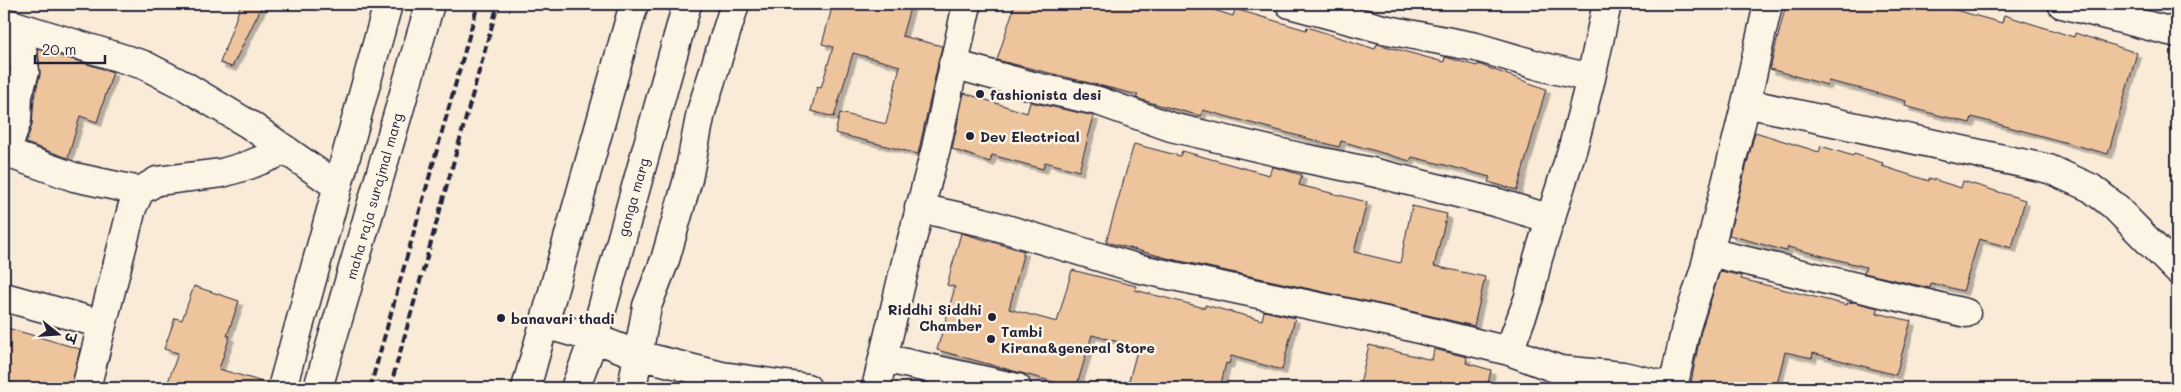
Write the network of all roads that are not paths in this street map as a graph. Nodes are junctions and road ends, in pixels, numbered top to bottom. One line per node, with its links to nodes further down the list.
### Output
1 (388, 4): 18 (street)
2 (430, 4): 35 (street, maha raja surajmal marg)
3 (634, 4): 27 (street)
4 (687, 4): 28 (street, ganga marg)
5 (736, 4): 30 (street)
6 (967, 4): 13 (street)
7 (1290, 4): 14 (street)
8 (1607, 4): 14 (street)
9 (1768, 4): 15 (street)
10 (2062, 4): 12 (street)
11 (12, 24): 16 (street); 17 (street)
12 (2177, 33)
13 (953, 64): 20 (street); 21 (street)
14 (1590, 78): 21 (street)
15 (1746, 103): 22 (street); 23 (street)
16 (286, 150): 18 (street); 19 (street)
17 (5, 153): 19 (street)
18 (337, 186): 34 (street)
19 (140, 191): 26 (street)
20 (919, 208): 29 (street); 31 (street)
21 (1551, 219): 29 (street)
22 (1709, 252): 25 (street); 42 (street)
23 (2177, 270)
24 (4, 296): 26 (street)
25 (1966, 313)
26 (102, 324): 33 (street)
27 (544, 324): 28 (street); 36 (street)
28 (594, 338): 30 (street); 37 (street, ganga marg)
29 (1509, 351): 32 (street)
30 (638, 355): 38 (street); 39 (street)
31 (883, 358): 40 (street); 41 (street)
32 (1595, 381): 42 (street)
33 (86, 388)
34 (282, 388)
35 (318, 388)
36 (526, 388)
37 (575, 388)
38 (632, 388)
39 (807, 388)
40 (876, 388)
41 (1017, 388)
42 (1674, 388)

